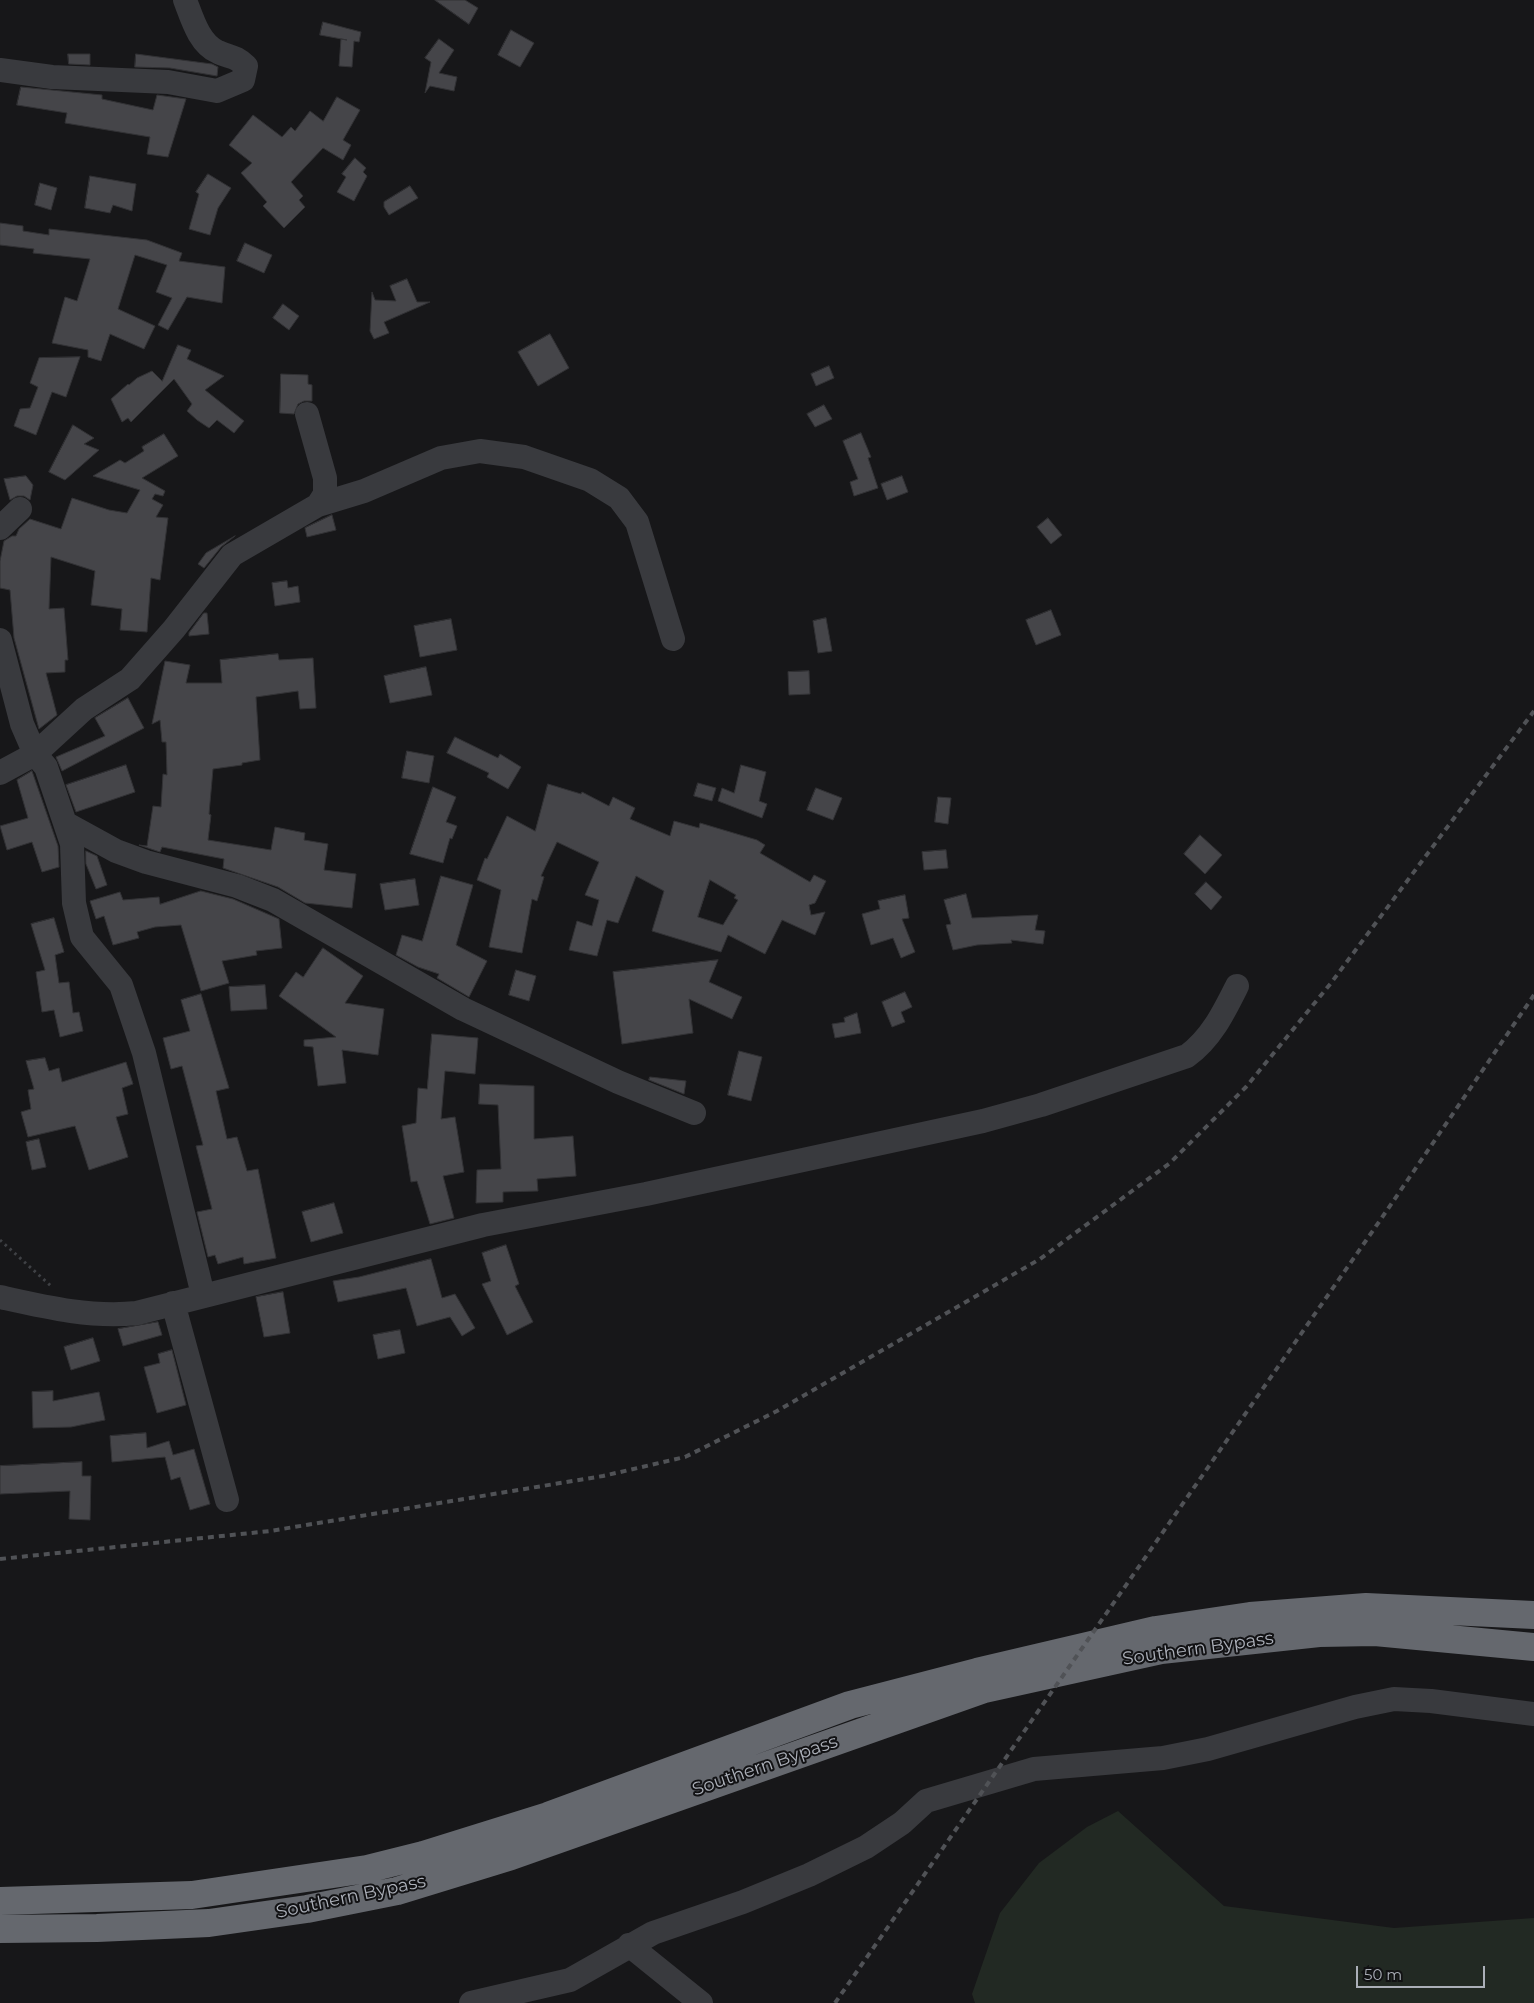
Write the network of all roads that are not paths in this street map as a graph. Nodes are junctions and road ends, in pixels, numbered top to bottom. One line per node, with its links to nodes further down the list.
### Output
1 (185, 0): 2 (street)
2 (0, 70)
3 (307, 414): 4 (street)
4 (318, 505): 7 (street); 9 (street)
5 (20, 509): 6 (street)
6 (0, 528)
7 (673, 639)
8 (0, 640): 9 (street)
9 (35, 754): 10 (street); 11 (street)
10 (0, 773)
11 (64, 822): 13 (street); 14 (street)
12 (1237, 986): 14 (street)
13 (694, 1113)
14 (203, 1295): 16 (street)
15 (0, 1296): 16 (street)
16 (173, 1303): 17 (street)
17 (227, 1500)
18 (1534, 1615): 21 (highway, Southern Bypass)
19 (1534, 1647): 22 (highway, Southern Bypass)
20 (1534, 1714): 23 (street)
21 (0, 1901)
22 (0, 1929)
23 (629, 1945): 24 (street); 25 (street)
24 (685, 1998)
25 (471, 2003)

